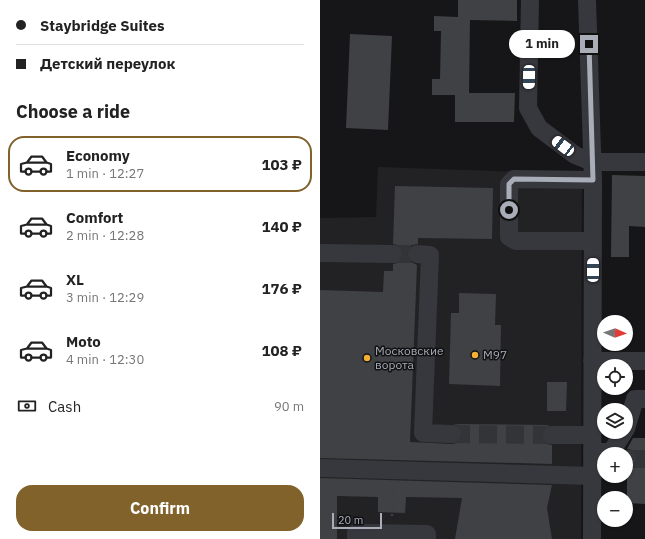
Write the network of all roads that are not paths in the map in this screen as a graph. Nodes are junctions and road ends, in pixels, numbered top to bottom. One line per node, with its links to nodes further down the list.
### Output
1 (530, 0): 4 (street)
2 (587, 0): 4 (street)
3 (645, 162): 4 (street)
4 (593, 171): 5 (street); 5 (street)
5 (593, 240): 9 (street)
6 (320, 253): 7 (street)
7 (393, 254)
8 (418, 254): 13 (street)
9 (592, 361): 10 (street); 15 (street)
10 (645, 361)
11 (645, 399): 12 (street)
12 (633, 405)
13 (452, 434)
14 (552, 435): 15 (street)
15 (592, 444): 16 (street); 18 (street)
16 (599, 447)
17 (320, 468): 18 (street)
18 (592, 476): 21 (street)
19 (356, 539): 20 (street)
20 (427, 539)
21 (592, 539)

